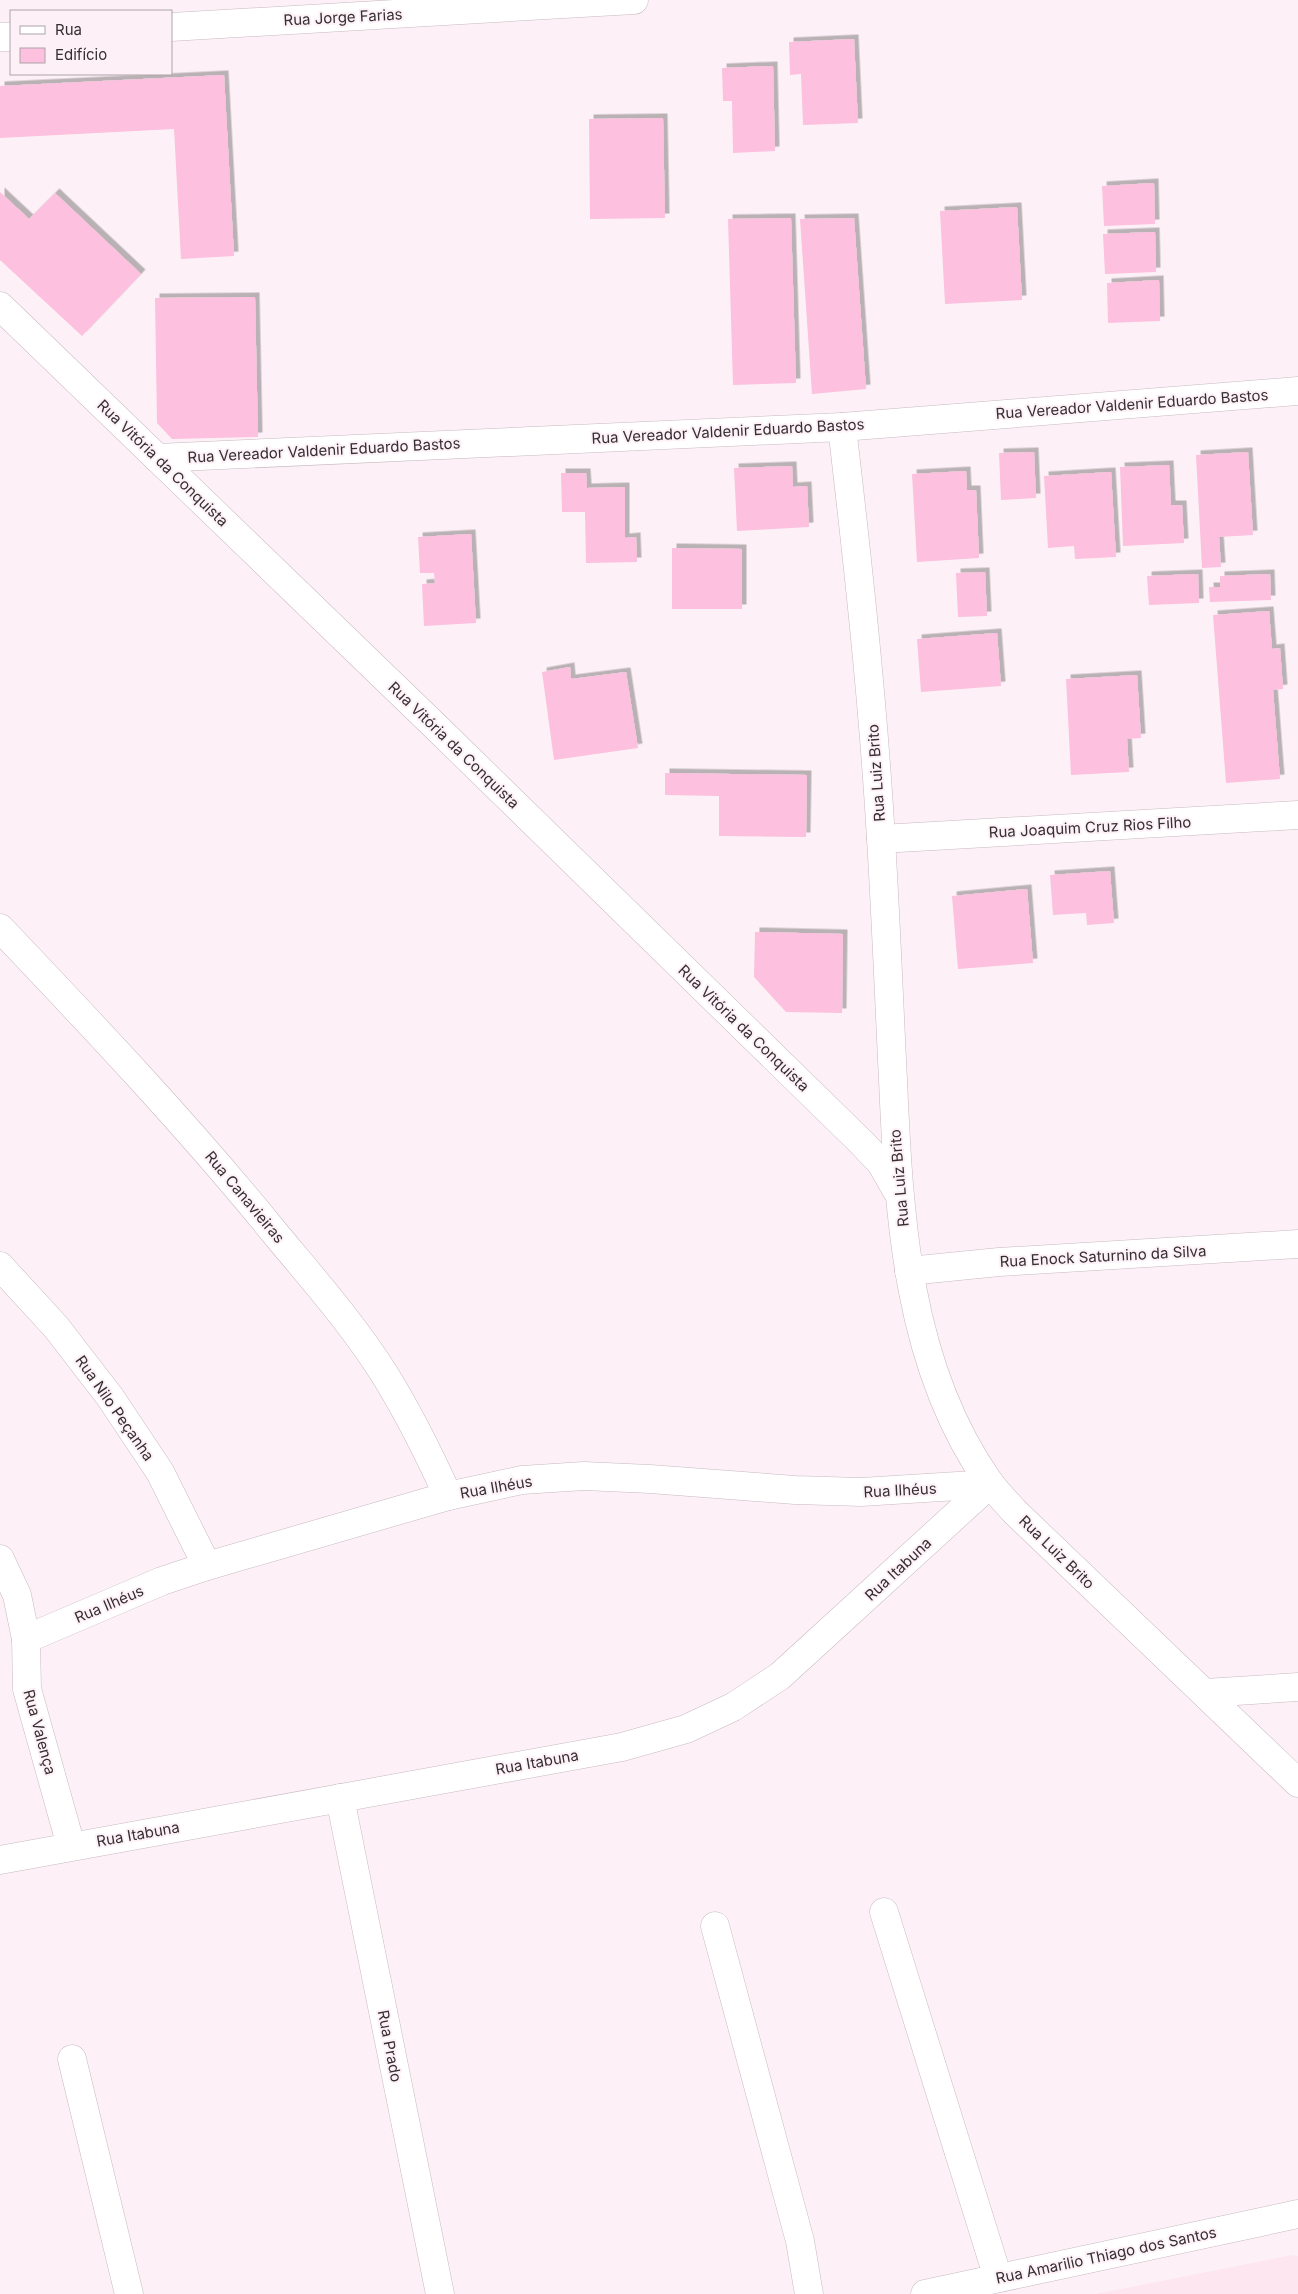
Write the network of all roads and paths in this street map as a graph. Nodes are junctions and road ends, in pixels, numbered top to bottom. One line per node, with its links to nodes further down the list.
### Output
1 (634, 0): 2 (street, Rua Jorge Farias)
2 (172, 27)
3 (0, 306): 6 (street, Rua Vitória da Conquista)
4 (1298, 391): 5 (street, Rua Vereador Valdenir Eduardo Bastos)
5 (842, 427): 6 (street, Rua Vereador Valdenir Eduardo Bastos); 8 (street, Rua Luiz Brito)
6 (158, 458): 10 (street, Rua Vitória da Conquista)
7 (1298, 815): 8 (street, Rua Joaquim Cruz Rios Filho)
8 (881, 838): 10 (street, Rua Luiz Brito)
9 (0, 928): 15 (street, Rua Canavieiras)
10 (898, 1192): 13 (street, Rua Luiz Brito)
11 (1298, 1244): 13 (street, Rua Enock Saturnino da Silva)
12 (0, 1266): 17 (street, Rua Nilo Peçanha)
13 (909, 1271): 14 (street, Rua Luiz Brito)
14 (990, 1484): 15 (street, Rua Ilhéus); 20 (street, Rua Luiz Brito); 22 (street, Rua Itabuna)
15 (448, 1496): 17 (street, Rua Ilhéus)
16 (0, 1559): 18 (street, Rua Valença)
17 (207, 1566): 18 (street, Rua Ilhéus)
18 (26, 1639): 23 (street, Rua Valença)
19 (1298, 1686): 20 (street)
20 (1205, 1693): 21 (street, Rua Luiz Brito)
21 (1298, 1783)
22 (340, 1798): 23 (street, Rua Itabuna); 33 (street, Rua Prado)
23 (71, 1846): 24 (street, Rua Itabuna)
24 (0, 1860)
25 (884, 1912): 31 (street)
26 (715, 1926): 34 (street)
27 (72, 2059): 32 (street)
28 (1298, 2214): 29 (street, Rua Amarilio Thiago dos Santos)
29 (1258, 2223): 30 (street, Rua Amarilio Thiago dos Santos); 31 (street, Rua Amarilio Thiago dos Santos)
30 (1298, 2227)
31 (998, 2278): 35 (street, Rua Amarilio Thiago dos Santos)
32 (129, 2294)
33 (440, 2294)
34 (810, 2294)
35 (925, 2294)

